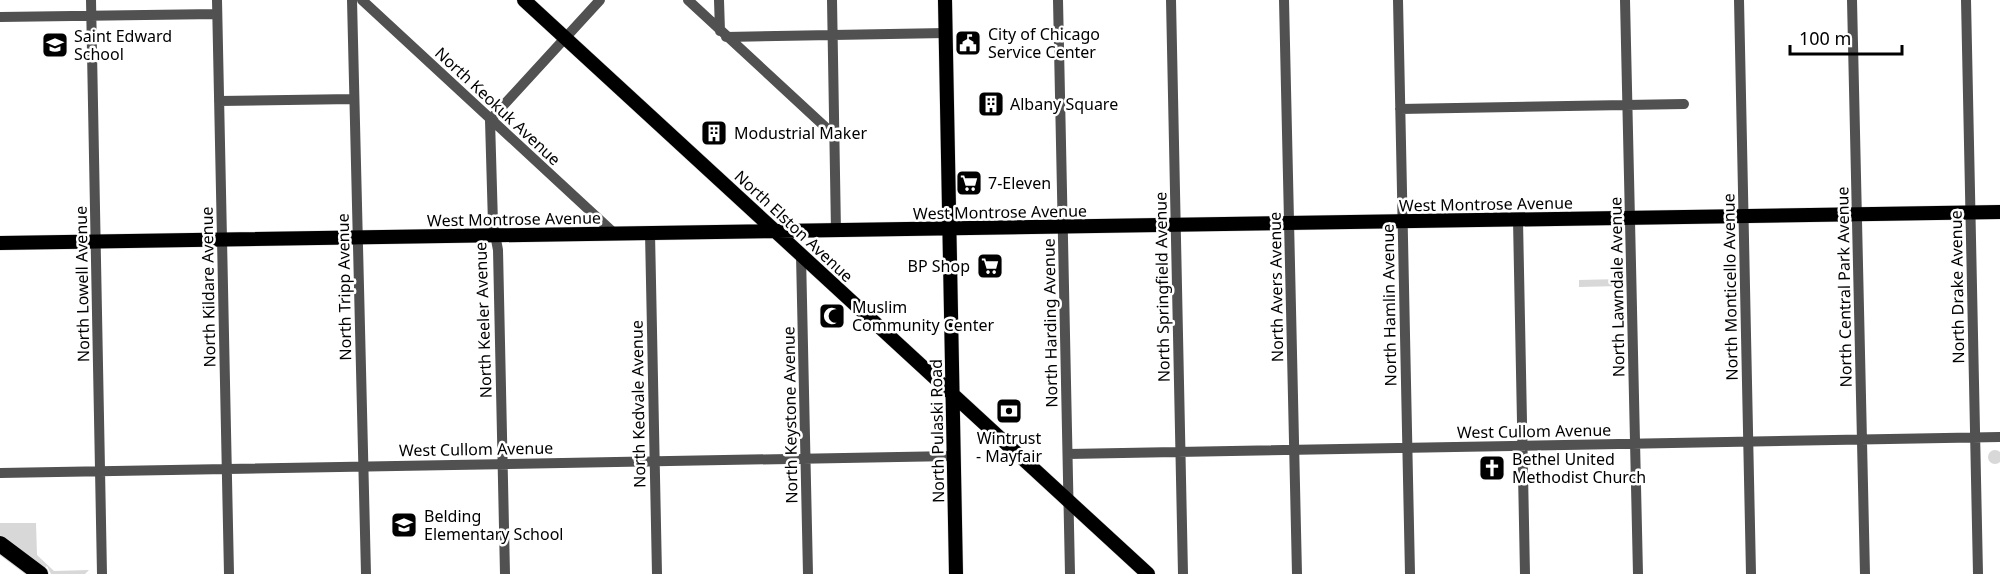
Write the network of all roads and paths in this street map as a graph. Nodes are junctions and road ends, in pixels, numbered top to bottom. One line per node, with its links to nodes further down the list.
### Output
1 (91, 0): 20 (street, North Lowell Avenue)
2 (217, 0): 19 (street, North Kildare Avenue)
3 (352, 0): 26 (street, North Tripp Avenue)
4 (362, 0): 31 (street, North Keokuk Avenue)
5 (524, 0): 25 (main road, North Elston Avenue)
6 (600, 0): 25 (street)
7 (688, 0): 23 (street)
8 (719, 0): 23 (street)
9 (832, 0): 24 (street)
10 (945, 0): 22 (main road, North Pulaski Road)
11 (1058, 0): 42 (street, North Harding Avenue)
12 (1171, 0): 41 (street, North Springfield Avenue)
13 (1284, 0): 40 (street, North Avers Avenue)
14 (1398, 0): 30 (street, North Hamlin Avenue)
15 (1625, 0): 29 (street, North Lawndale Avenue)
16 (1739, 0): 36 (street, North Monticello Avenue)
17 (1852, 0): 35 (street, North Central Park Avenue)
18 (1966, 0): 34 (street, North Drake Avenue)
19 (217, 14): 20 (street); 27 (street, North Kildare Avenue)
20 (91, 16): 21 (street); 51 (street, North Lowell Avenue)
21 (0, 17)
22 (946, 33): 24 (street); 43 (main road, North Pulaski Road)
23 (723, 34): 24 (street); 32 (street)
24 (833, 34): 32 (street)
25 (564, 37): 31 (street); 44 (main road, North Elston Avenue)
26 (354, 99): 27 (street); 49 (street, North Tripp Avenue)
27 (219, 101): 50 (street, North Kildare Avenue)
28 (1684, 104): 29 (street)
29 (1628, 105): 30 (street); 37 (street, North Lawndale Avenue)
30 (1400, 109): 39 (street, North Hamlin Avenue)
31 (490, 120): 47 (street, North Keokuk Avenue); 48 (street, North Keeler Avenue)
32 (835, 136): 45 (street)
33 (2000, 212): 34 (main road, West Montrose Avenue)
34 (1970, 213): 35 (main road, West Montrose Avenue); 56 (street, North Drake Avenue)
35 (1857, 214): 36 (main road, West Montrose Avenue); 57 (street, North Central Park Avenue)
36 (1744, 216): 37 (main road, West Montrose Avenue); 58 (street, North Monticello Avenue)
37 (1630, 218): 38 (main road, West Montrose Avenue); 59 (street, North Lawndale Avenue)
38 (1518, 220): 39 (main road, West Montrose Avenue); 60 (street)
39 (1402, 222): 40 (main road, West Montrose Avenue); 61 (street, North Hamlin Avenue)
40 (1289, 224): 41 (main road, West Montrose Avenue); 62 (street, North Avers Avenue)
41 (1176, 225): 42 (main road, West Montrose Avenue); 63 (street, North Springfield Avenue)
42 (1063, 227): 43 (main road, West Montrose Avenue); 64 (street, North Harding Avenue)
43 (950, 229): 45 (main road, West Montrose Avenue); 54 (main road, North Pulaski Road)
44 (776, 231): 45 (main road, West Montrose Avenue); 46 (main road, West Montrose Avenue); 53 (main road, North Elston Avenue)
45 (836, 231)
46 (650, 233): 47 (main road, West Montrose Avenue); 67 (street, North Kedvale Avenue)
47 (615, 234): 48 (main road, West Montrose Avenue)
48 (495, 236): 49 (main road, West Montrose Avenue); 68 (street, North Keeler Avenue)
49 (357, 238): 50 (main road, West Montrose Avenue); 69 (street, North Tripp Avenue)
50 (222, 240): 51 (main road, West Montrose Avenue); 70 (street, North Kildare Avenue)
51 (97, 242): 52 (main road, West Montrose Avenue); 71 (street, North Lowell Avenue)
52 (0, 243)
53 (801, 255): 54 (main road, North Elston Avenue); 66 (street, North Keystone Avenue)
54 (953, 395): 65 (main road, North Pulaski Road); 73 (main road, North Elston Avenue)
55 (2000, 437): 56 (street, West Cullom Avenue)
56 (1975, 438): 57 (street, West Cullom Avenue); 92 (street, North Drake Avenue)
57 (1862, 440): 58 (street, West Cullom Avenue); 91 (street, North Central Park Avenue)
58 (1749, 442): 59 (street, West Cullom Avenue); 90 (street, North Monticello Avenue)
59 (1635, 444): 60 (street, West Cullom Avenue); 89 (street, North Lawndale Avenue)
60 (1522, 446): 61 (street, West Cullom Avenue); 88 (street)
61 (1408, 448): 62 (street, West Cullom Avenue); 87 (street, North Hamlin Avenue)
62 (1294, 450): 63 (street, West Cullom Avenue); 86 (street, North Avers Avenue)
63 (1181, 452): 64 (street, West Cullom Avenue); 85 (street, North Springfield Avenue)
64 (1068, 454): 73 (street, North Harding Avenue)
65 (953, 456): 66 (street, West Cullom Avenue); 82 (main road, North Pulaski Road)
66 (806, 459): 67 (street, West Cullom Avenue); 81 (street, North Keystone Avenue)
67 (654, 461): 68 (street, West Cullom Avenue); 80 (street, North Kedvale Avenue)
68 (502, 463): 69 (street, West Cullom Avenue); 79 (street, North Keeler Avenue)
69 (363, 466): 70 (street, West Cullom Avenue); 78 (street, North Tripp Avenue)
70 (226, 468): 71 (street, West Cullom Avenue); 77 (street, North Kildare Avenue)
71 (100, 470): 72 (street, West Cullom Avenue); 75 (street, North Lowell Avenue)
72 (0, 473)
73 (1069, 502): 83 (street, North Harding Avenue); 84 (main road, North Elston Avenue)
74 (0, 544): 76 (highway)
75 (99, 572)
76 (40, 574)
77 (229, 574)
78 (366, 574)
79 (505, 574)
80 (657, 574)
81 (808, 574)
82 (956, 574)
83 (1070, 574)
84 (1148, 574)
85 (1184, 574)
86 (1297, 574)
87 (1410, 574)
88 (1525, 574)
89 (1638, 574)
90 (1751, 574)
91 (1865, 574)
92 (1978, 574)

